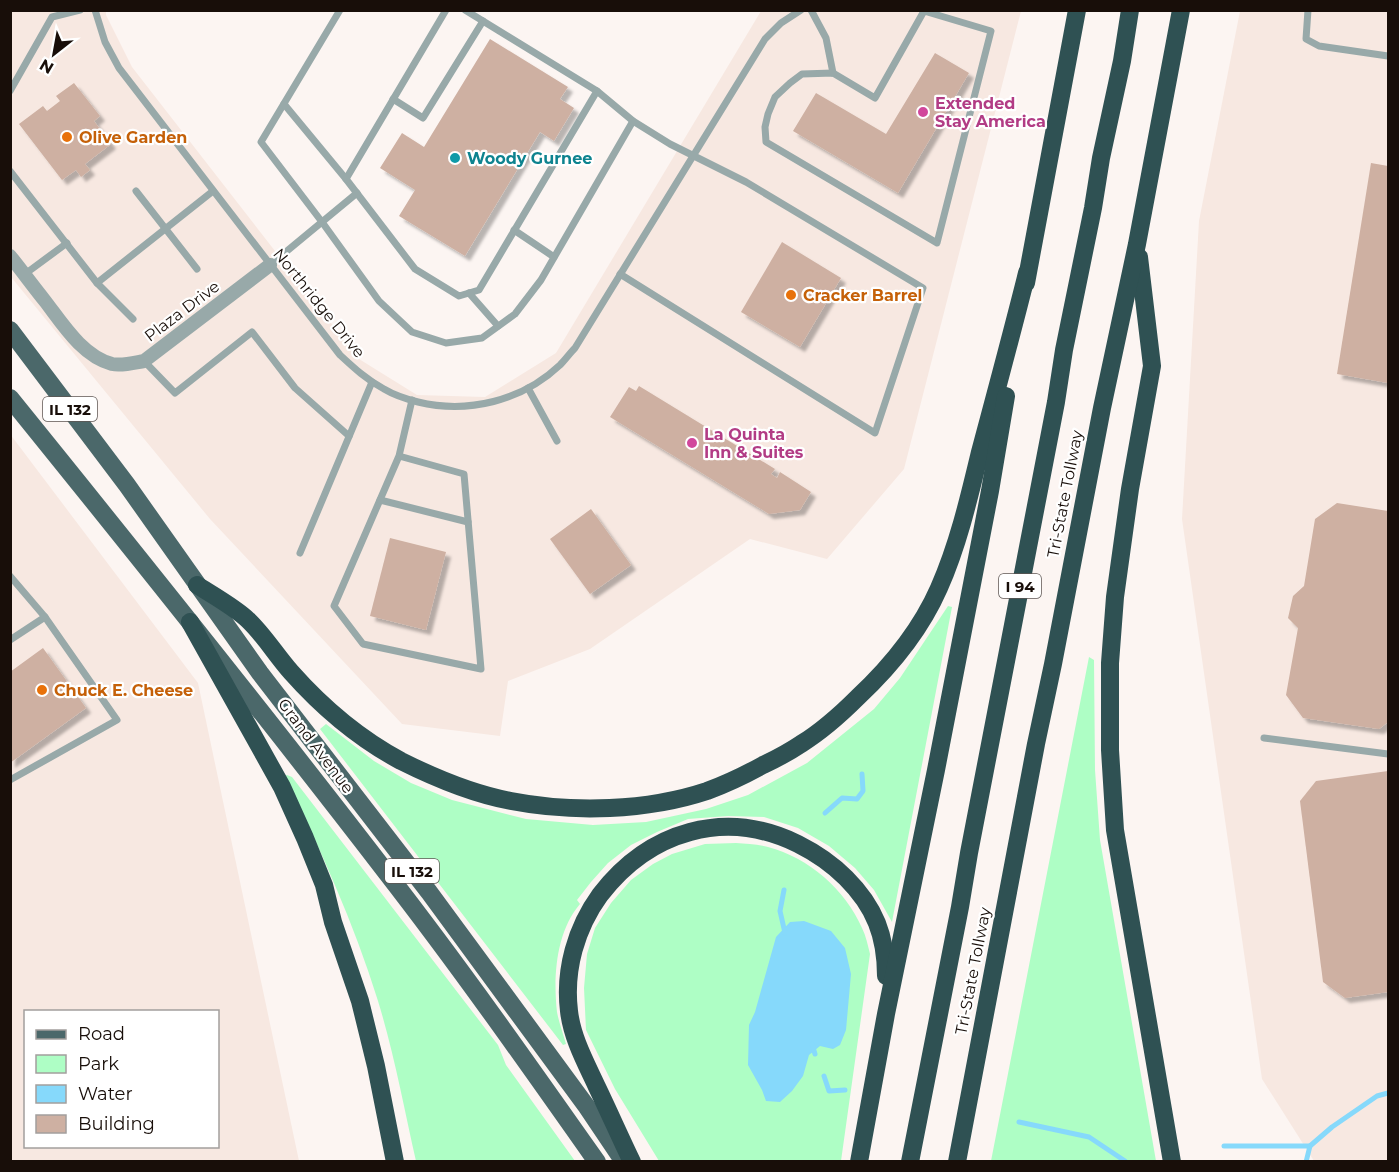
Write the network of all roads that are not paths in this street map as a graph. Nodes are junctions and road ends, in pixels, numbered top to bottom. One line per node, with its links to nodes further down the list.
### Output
1 (80, 10): 15 (lane)
2 (94, 10): 23 (lane, Northridge Drive)
3 (340, 10): 18 (lane)
4 (446, 10): 17 (lane)
5 (465, 10): 12 (lane)
6 (801, 10): 20 (lane, Northridge Drive)
7 (811, 10): 14 (lane)
8 (1077, 10): 35 (highway)
9 (1130, 10): 68 (highway, Tri-State Tollway / I 94)
10 (1181, 10): 30 (highway, Tri-State Tollway / I 94)
11 (1308, 10): 13 (lane)
12 (483, 21): 16 (lane); 17 (lane)
13 (1389, 56)
14 (833, 73): 14 (lane)
15 (10, 91)
16 (597, 91): 19 (lane); 28 (lane)
17 (393, 99): 22 (lane)
18 (284, 104): 22 (lane); 26 (lane)
19 (633, 121): 20 (lane); 32 (lane)
20 (693, 156): 37 (lane, Northridge Drive); 37 (lane)
21 (10, 171): 29 (lane)
22 (346, 179): 25 (lane)
23 (213, 190): 27 (lane); 33 (lane, Northridge Drive)
24 (136, 191): 27 (lane)
25 (357, 194): 26 (lane); 39 (lane)
26 (322, 222): 33 (lane); 41 (lane)
27 (165, 229): 34 (lane); 38 (lane)
28 (514, 230): 32 (lane); 39 (lane)
29 (67, 243): 36 (lane); 38 (lane)
30 (1137, 244): 69 (highway, Tri-State Tollway / I 94); 70 (highway)
31 (10, 256): 36 (street, Plaza Drive)
32 (554, 257): 41 (lane)
33 (270, 265): 43 (street, Plaza Drive); 44 (lane, Northridge Drive)
34 (196, 269)
35 (1027, 273): 55 (highway); 62 (highway)
36 (25, 274): 43 (street, Plaza Drive)
37 (620, 274): 45 (lane, Northridge Drive)
38 (97, 283): 40 (lane)
39 (469, 293): 41 (lane)
40 (133, 319)
41 (498, 326)
42 (10, 330): 55 (main road, Grand Avenue / IL 132)
43 (144, 361): 48 (lane)
44 (372, 382): 47 (lane, Northridge Drive); 48 (lane)
45 (528, 387): 47 (lane, Northridge Drive); 49 (lane)
46 (10, 398): 57 (main road, Grand Avenue / IL 132)
47 (412, 400): 50 (lane)
48 (349, 436): 53 (lane)
49 (557, 441)
50 (399, 456): 51 (lane); 52 (lane)
51 (380, 500): 52 (lane); 52 (lane)
52 (468, 522)
53 (300, 554)
54 (11, 579): 56 (lane)
55 (197, 585): 65 (main road, Grand Avenue / IL 132)
56 (45, 617): 58 (lane); 61 (lane)
57 (190, 622): 63 (highway); 64 (main road, Grand Avenue / IL 132)
58 (10, 640)
59 (1264, 738): 60 (lane)
60 (1389, 754)
61 (10, 780)
62 (885, 1014): 66 (highway); 67 (highway)
63 (395, 1161)
64 (597, 1161)
65 (624, 1161)
66 (632, 1161)
67 (859, 1161)
68 (909, 1161)
69 (957, 1161)
70 (1172, 1161)

